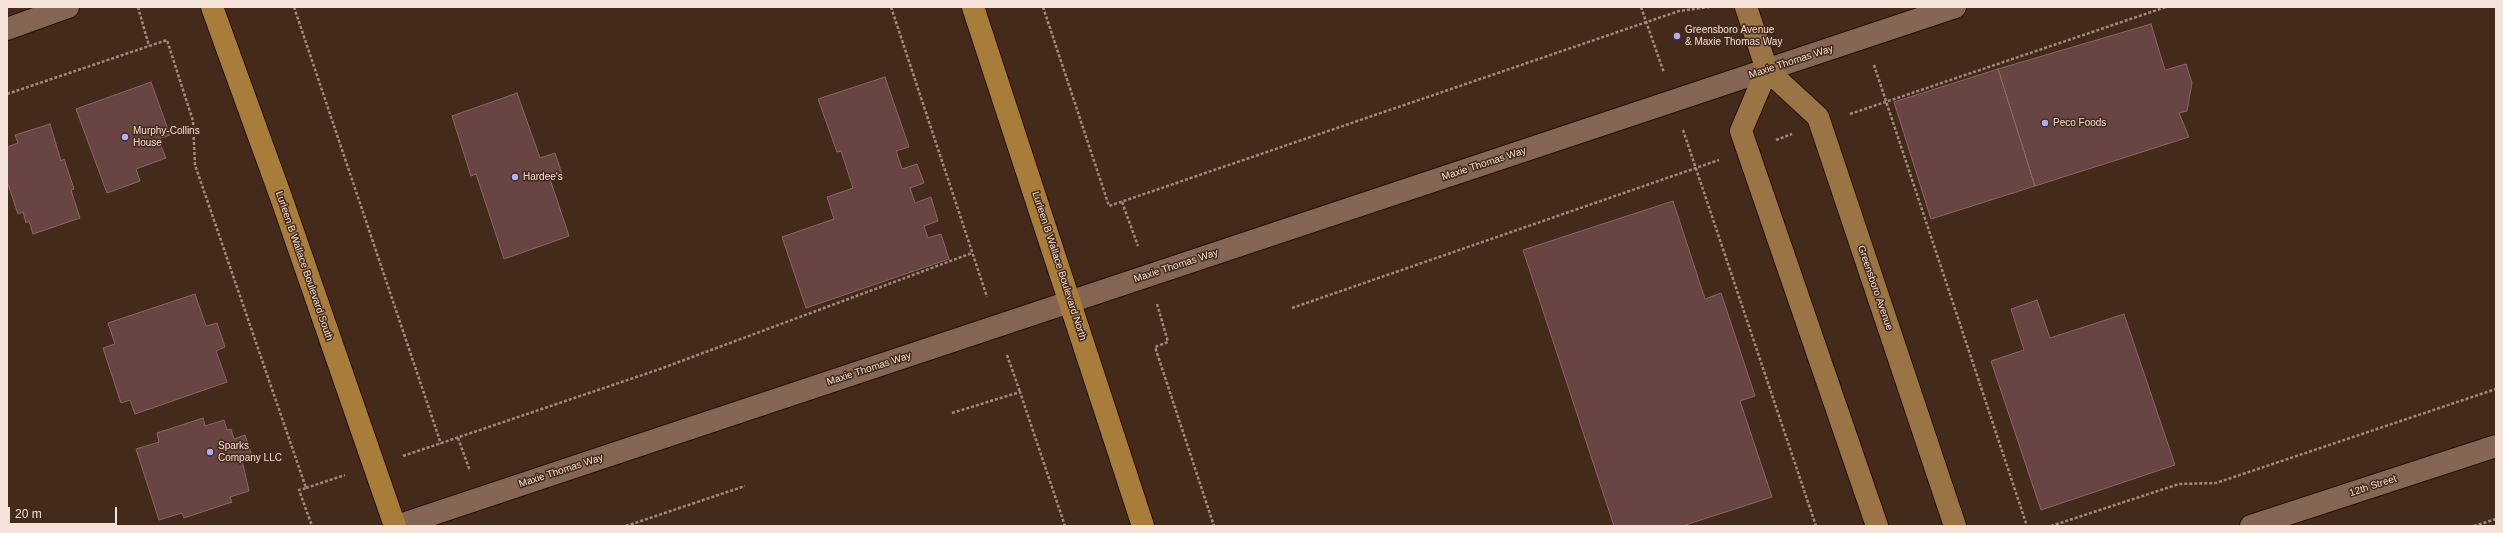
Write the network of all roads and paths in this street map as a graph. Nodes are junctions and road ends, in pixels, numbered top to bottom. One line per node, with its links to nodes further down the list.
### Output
1 (68, 7): 13 (street)
2 (138, 7): 17 (path)
3 (212, 7): 31 (highway, Lurleen B Wallace Boulevard South)
4 (294, 7): 29 (path)
5 (891, 7): 22 (path)
6 (973, 7): 24 (highway, Lurleen B Wallace Boulevard North)
7 (1043, 7): 21 (path)
8 (1641, 7): 14 (path)
9 (1709, 7): 14 (path)
10 (1746, 7): 18 (main road, Greensboro Avenue)
11 (1955, 7): 12 (street, Maxie Thomas Way)
12 (1919, 13): 16 (street, Maxie Thomas Way)
13 (29, 14): 15 (street)
14 (1647, 23): 20 (path); 21 (path)
15 (7, 29)
16 (1865, 37): 18 (street, Maxie Thomas Way); 44 (path)
17 (149, 46): 19 (path); 33 (path)
18 (1767, 70): 20 (street, Maxie Thomas Way); 42 (main road); 43 (main road, Greensboro Avenue)
19 (7, 94)
20 (1673, 101): 23 (street, Maxie Thomas Way); 41 (path)
21 (1122, 202): 23 (path)
22 (972, 253): 25 (path); 29 (path)
23 (1148, 276): 24 (street, Maxie Thomas Way); 40 (path)
24 (1071, 302): 25 (street, Maxie Thomas Way); 39 (highway, Lurleen B Wallace Boulevard North)
25 (996, 326): 27 (path); 36 (street, Maxie Thomas Way)
26 (2496, 389): 45 (path)
27 (1020, 392): 28 (path); 38 (path)
28 (952, 413)
29 (441, 444): 31 (path)
30 (2496, 446): 46 (street, 12th Street)
31 (373, 465): 33 (path); 36 (highway, Lurleen B Wallace Boulevard South)
32 (745, 486): 37 (path)
33 (306, 488): 35 (path)
34 (2496, 519): 47 (path)
35 (312, 526)
36 (396, 526)
37 (626, 526)
38 (1065, 526)
39 (1143, 526)
40 (1214, 526)
41 (1816, 526)
42 (1877, 526)
43 (1955, 526)
44 (2027, 526)
45 (2051, 526)
46 (2251, 526)
47 (2474, 526)

